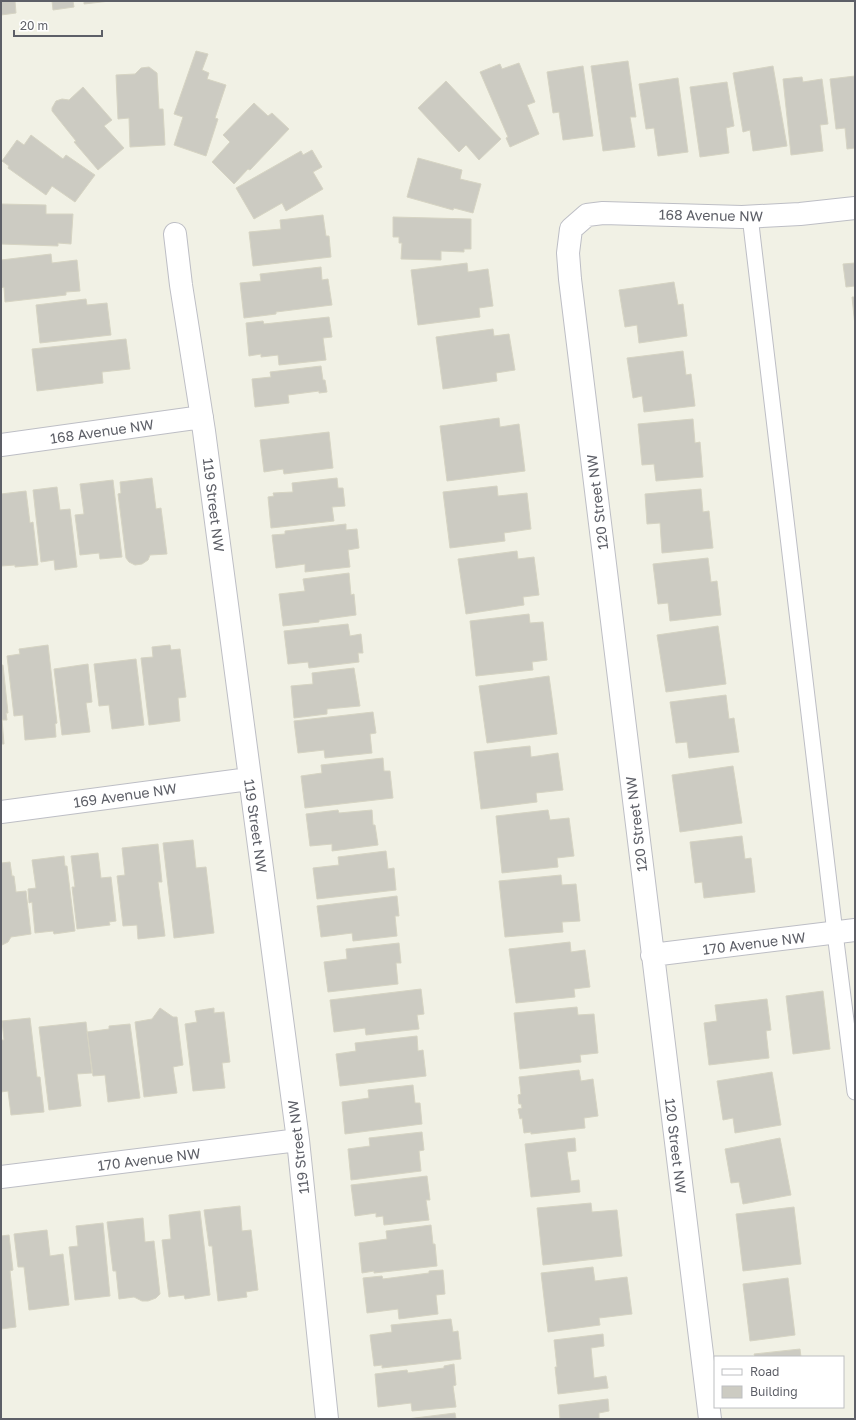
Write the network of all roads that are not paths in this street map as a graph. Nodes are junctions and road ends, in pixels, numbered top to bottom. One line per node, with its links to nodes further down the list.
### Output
1 (855, 208): 2 (street, 168 Avenue NW)
2 (750, 216): 3 (street, 168 Avenue NW); 9 (lane)
3 (571, 229): 10 (street, 120 Street NW)
4 (175, 234): 5 (street, 119 Street NW)
5 (202, 416): 6 (street, 168 Avenue NW); 7 (street, 119 Street NW)
6 (1, 445)
7 (249, 779): 8 (street, 169 Avenue NW); 12 (street, 119 Street NW)
8 (1, 812)
9 (845, 931): 10 (street, 170 Avenue NW); 11 (lane)
10 (652, 955): 15 (street, 120 Street NW)
11 (855, 1092)
12 (298, 1140): 13 (street, 170 Avenue NW); 14 (street, 119 Street NW)
13 (1, 1178)
14 (327, 1419)
15 (710, 1419)

